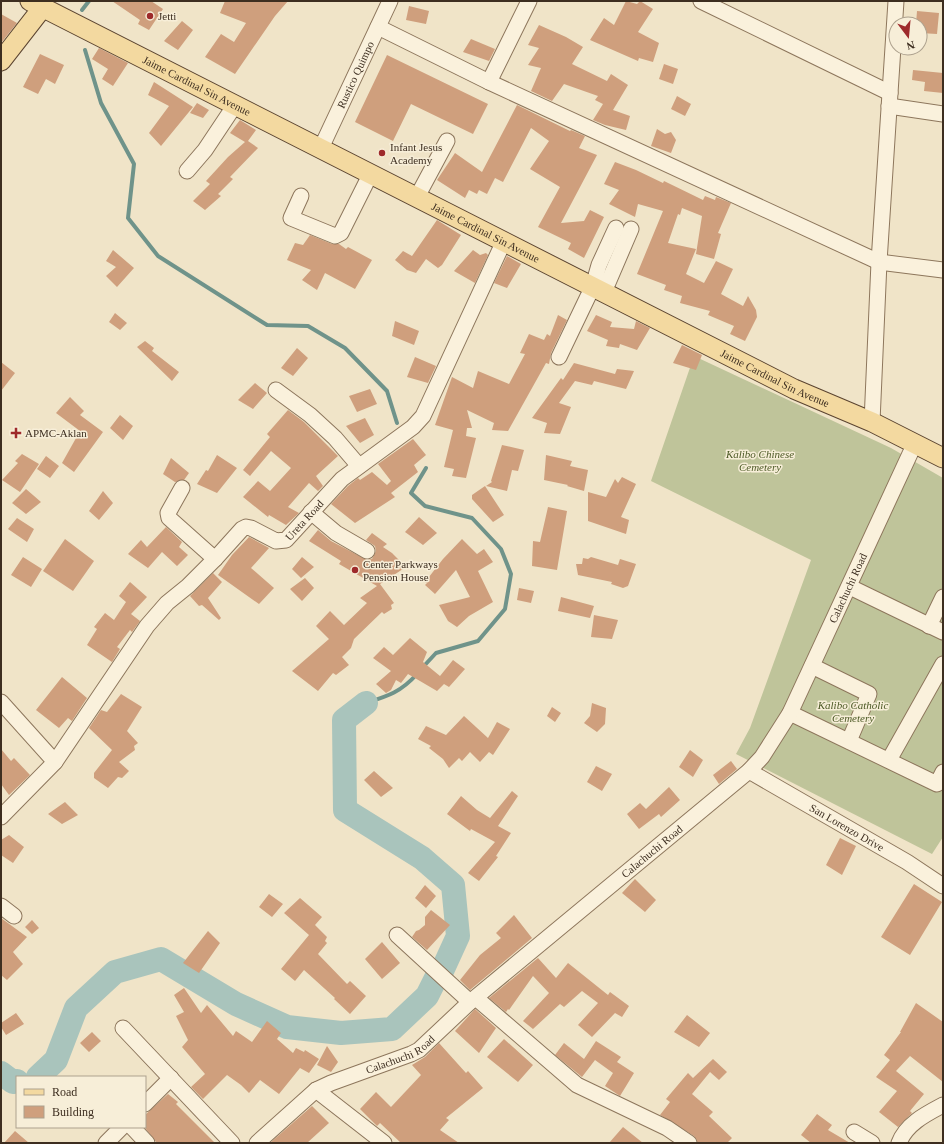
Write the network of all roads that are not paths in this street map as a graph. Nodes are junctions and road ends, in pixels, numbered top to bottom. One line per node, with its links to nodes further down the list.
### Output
1 (390, 1): 6 (street, Rustico Quimpo)
2 (529, 1): 8 (street)
3 (701, 1): 9 (street)
4 (896, 1): 9 (street)
5 (36, 4): 7 (main road); 10 (main road, Jaime Cardinal Sin Avenue)
6 (378, 27): 8 (street); 13 (street, Rustico Quimpo)
7 (1, 61)
8 (489, 82): 20 (street)
9 (890, 100): 11 (street); 20 (street)
10 (235, 104): 13 (main road, Jaime Cardinal Sin Avenue); 14 (street)
11 (943, 114)
12 (447, 141): 17 (street)
13 (321, 148): 15 (main road, Jaime Cardinal Sin Avenue)
14 (187, 172)
15 (371, 173): 16 (street); 17 (main road, Jaime Cardinal Sin Avenue)
16 (301, 196)
17 (417, 197): 19 (main road, Jaime Cardinal Sin Avenue)
18 (623, 228): 22 (street)
19 (504, 241): 22 (main road, Jaime Cardinal Sin Avenue); 28 (street, Ureta Road)
20 (879, 262): 21 (street); 25 (street)
21 (943, 270)
22 (599, 289): 23 (street); 25 (main road, Jaime Cardinal Sin Avenue)
23 (559, 357)
24 (276, 390): 28 (street)
25 (872, 422): 26 (main road, Jaime Cardinal Sin Avenue)
26 (915, 443): 27 (main road, Jaime Cardinal Sin Avenue); 33 (street, Calachuchi Road)
27 (943, 458)
28 (359, 466): 30 (street, Ureta Road)
29 (182, 488): 32 (street)
30 (311, 512): 31 (street); 32 (street, Ureta Road)
31 (367, 550)
32 (215, 559): 43 (street, Ureta Road)
33 (850, 587): 35 (street); 38 (street, Calachuchi Road)
34 (943, 597): 35 (street)
35 (929, 626): 36 (street)
36 (943, 632)
37 (943, 664): 42 (street)
38 (812, 666): 40 (street, Calachuchi Road); 41 (street)
39 (1, 702): 43 (street)
40 (790, 713): 41 (street); 44 (street, Calachuchi Road)
41 (849, 741): 42 (street)
42 (889, 760): 45 (street)
43 (55, 762): 46 (street, Ureta Road)
44 (750, 771): 47 (street, San Lorenzo Drive); 51 (street, Calachuchi Road)
45 (943, 772)
46 (2, 813)
47 (943, 886)
48 (1, 906): 49 (street)
49 (14, 916)
50 (397, 936): 51 (street)
51 (473, 1000): 54 (street, Calachuchi Road); 65 (street)
52 (123, 1028): 53 (street)
53 (171, 1078): 55 (street); 62 (street)
54 (316, 1090): 63 (street, Calachuchi Road); 64 (street)
55 (146, 1103)
56 (943, 1105): 67 (street)
57 (121, 1128): 60 (street)
58 (133, 1128): 61 (street)
59 (854, 1132): 66 (street)
60 (106, 1143)
61 (147, 1143)
62 (232, 1143)
63 (257, 1143)
64 (384, 1143)
65 (688, 1143)
66 (872, 1143)
67 (899, 1143)

